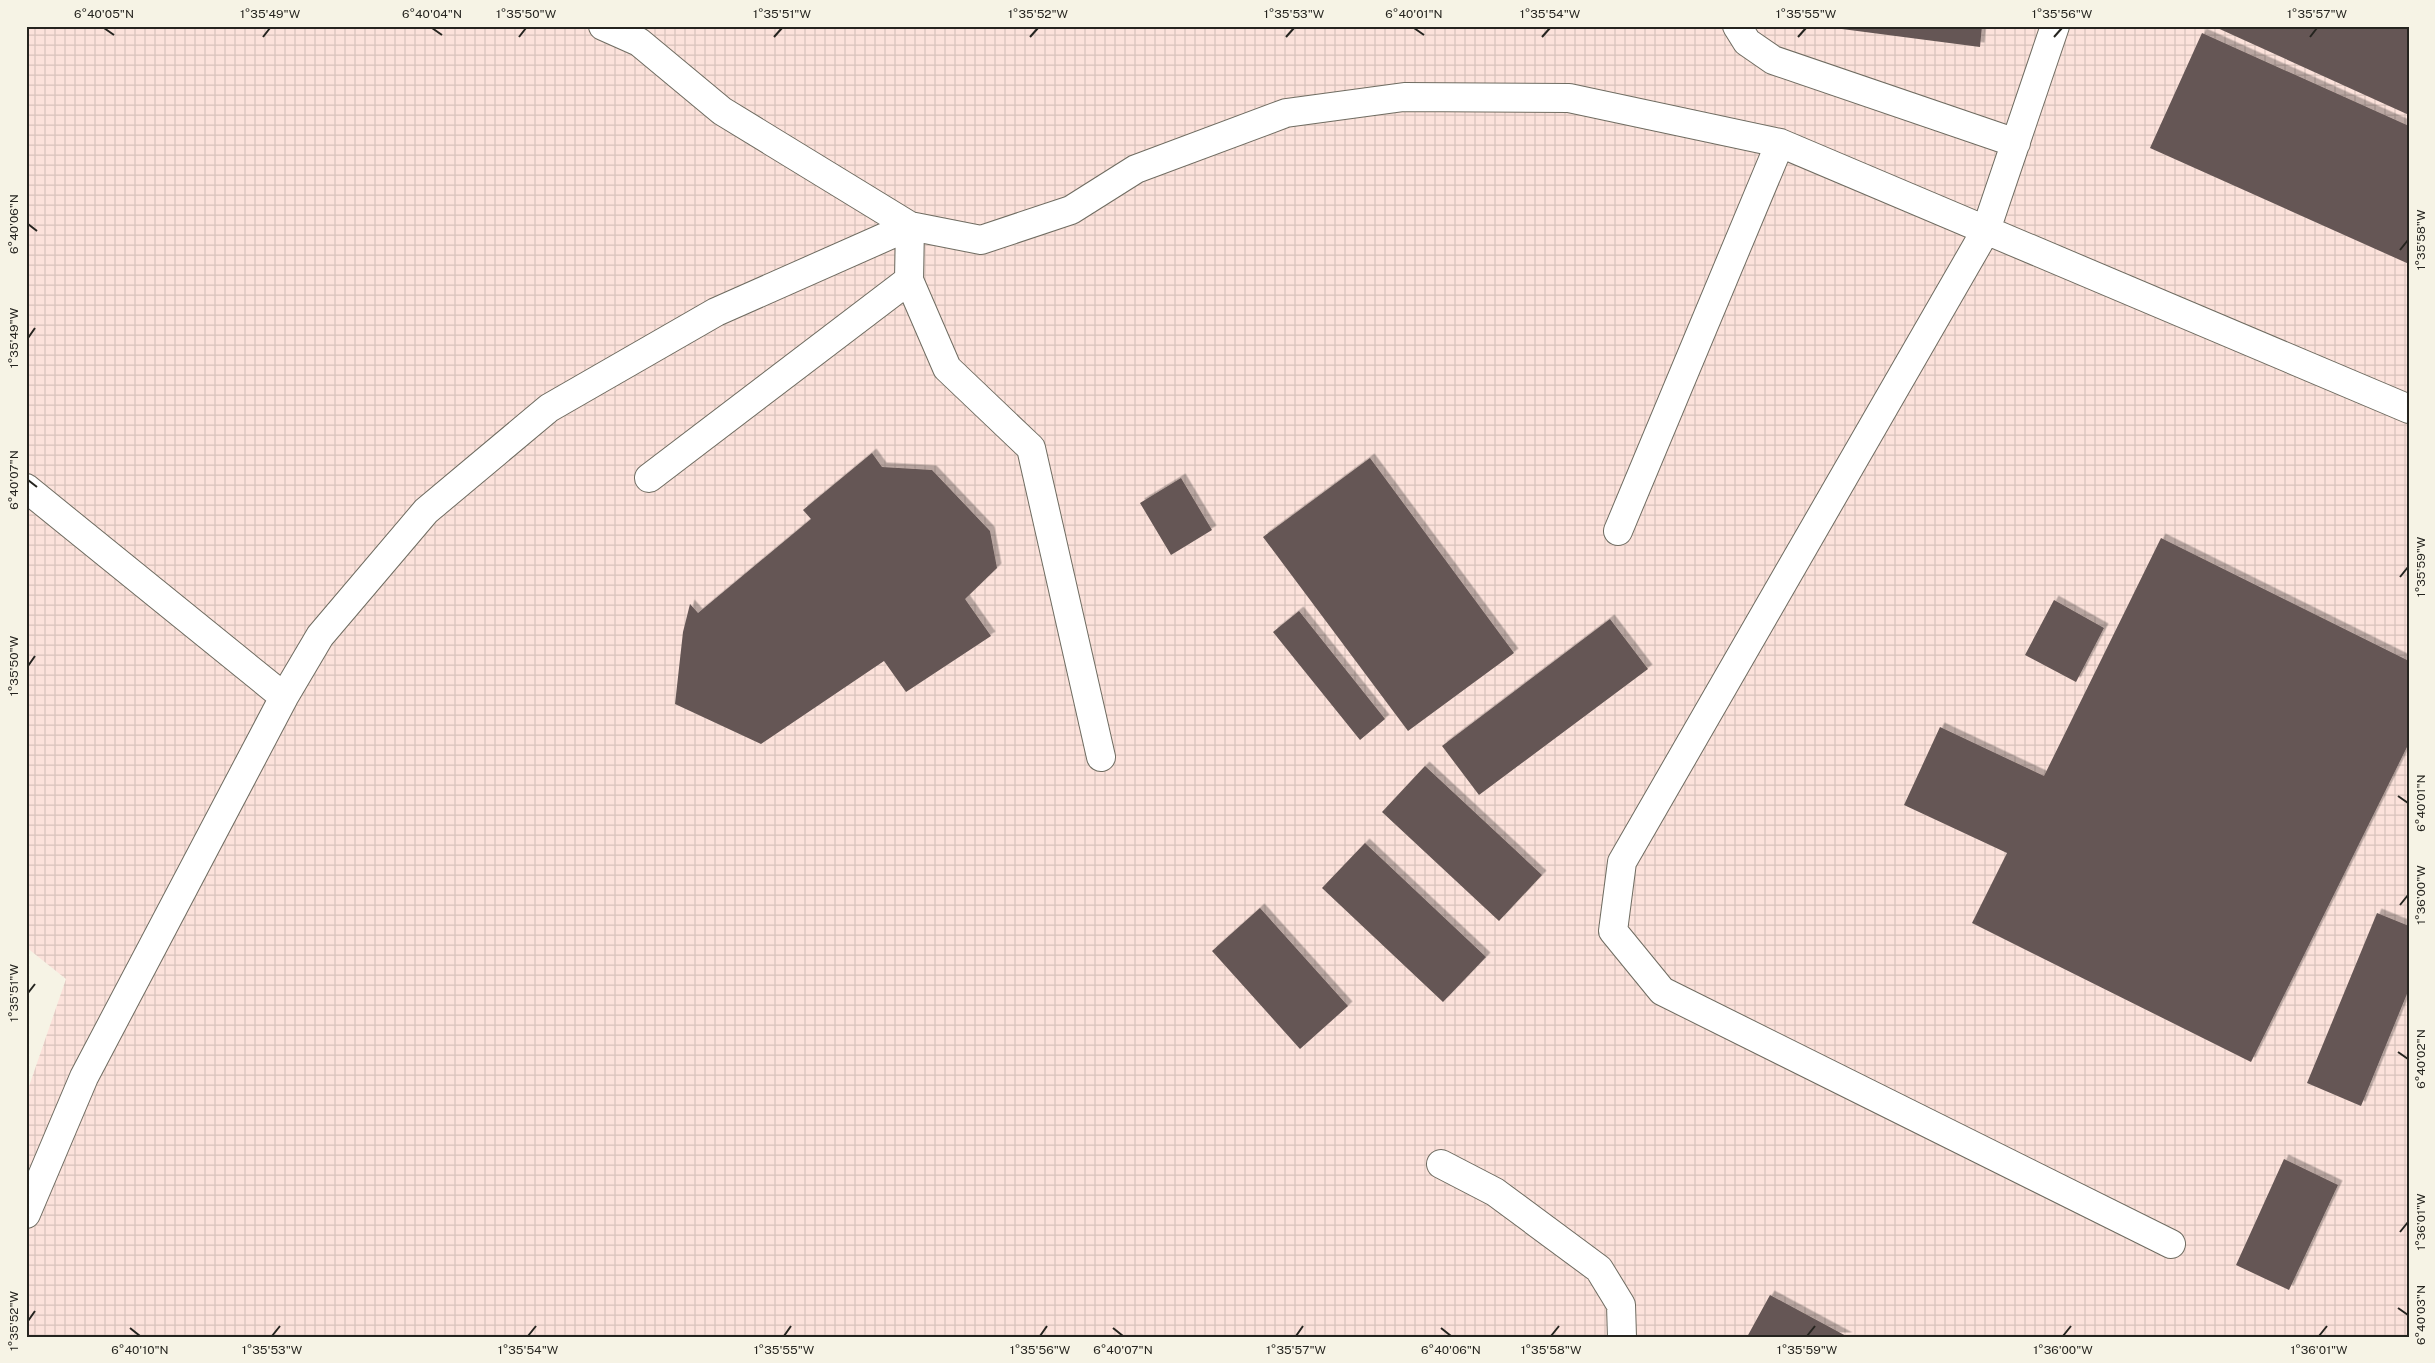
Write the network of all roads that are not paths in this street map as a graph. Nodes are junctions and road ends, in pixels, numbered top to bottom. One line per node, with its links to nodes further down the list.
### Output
1 (603, 26): 6 (street)
2 (1736, 26): 5 (street)
3 (2055, 26): 5 (street)
4 (1780, 143): 6 (street); 7 (street); 12 (street)
5 (2016, 143): 7 (street)
6 (910, 226): 8 (street); 13 (street)
7 (1986, 230): 9 (street); 17 (street)
8 (908, 280): 10 (street); 14 (street)
9 (2409, 409)
10 (650, 478)
11 (26, 488): 13 (street)
12 (1618, 531)
13 (284, 697): 16 (street)
14 (1100, 757)
15 (1441, 1164): 18 (street)
16 (26, 1214)
17 (2172, 1244)
18 (1622, 1337)

